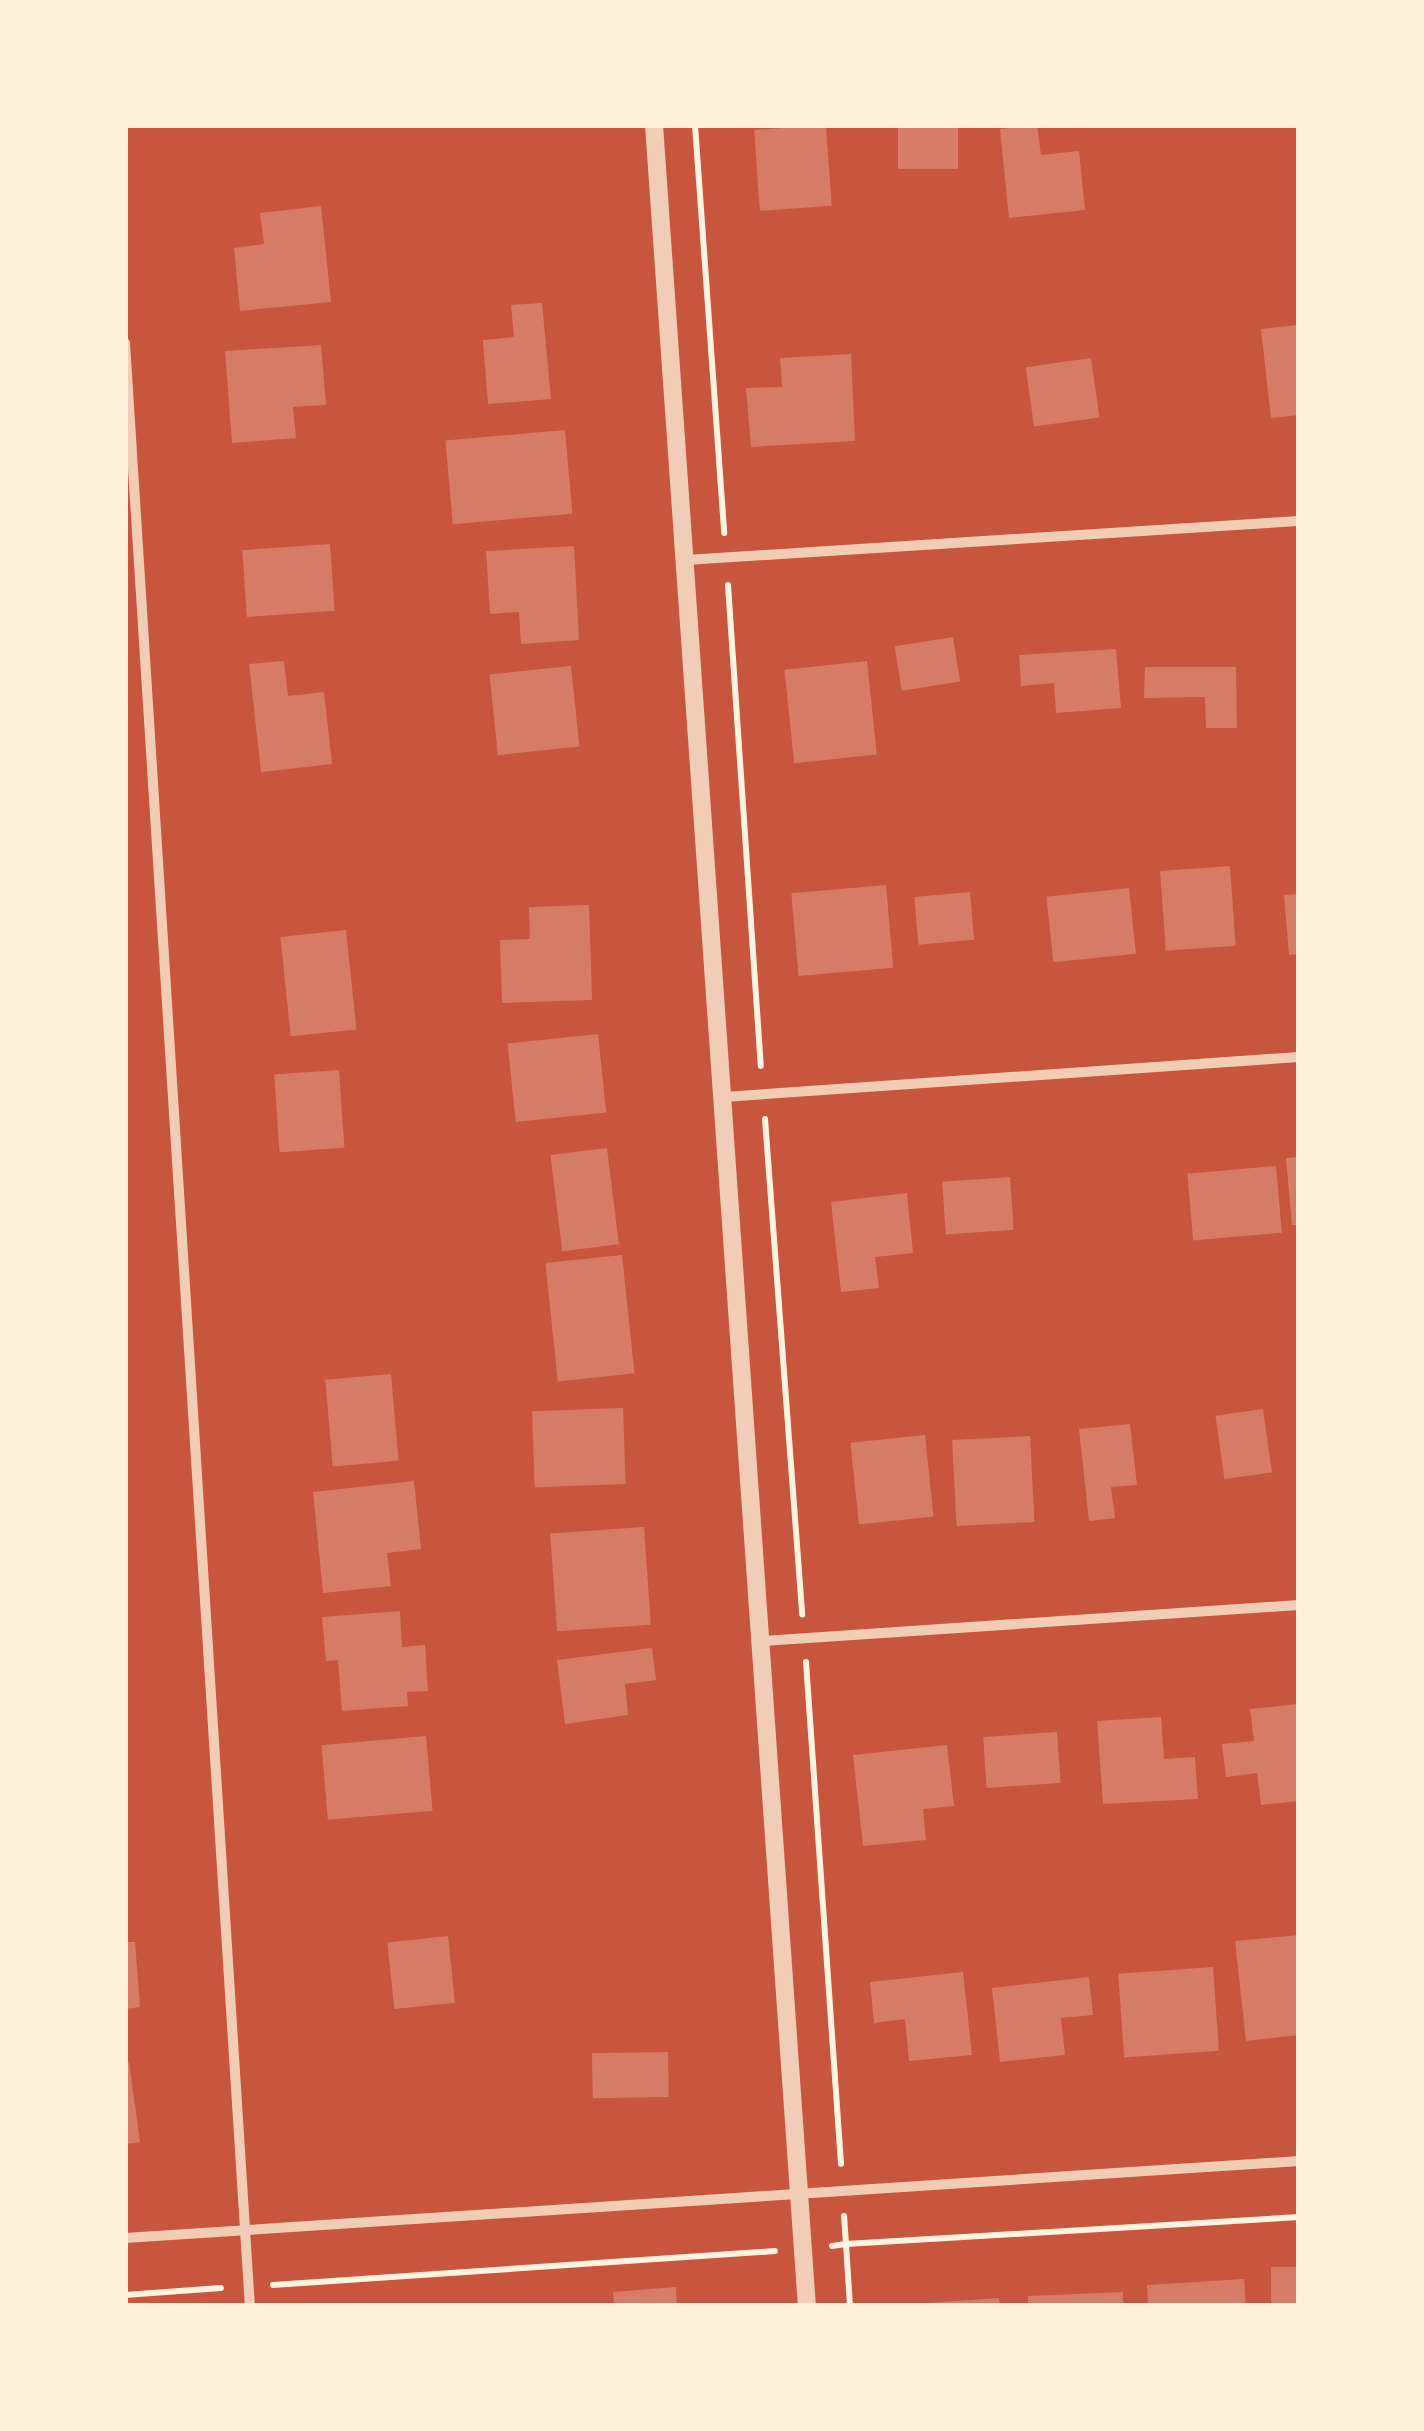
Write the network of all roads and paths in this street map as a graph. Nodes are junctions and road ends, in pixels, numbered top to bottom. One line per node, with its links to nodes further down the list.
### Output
1 (654, 125): 6 (street)
2 (695, 125): 5 (path)
3 (125, 343): 17 (street)
4 (1299, 521): 5 (street)
5 (726, 558): 6 (street); 8 (path)
6 (686, 560): 9 (street)
7 (1299, 1057): 8 (street)
8 (763, 1094): 9 (street); 11 (path)
9 (724, 1097): 12 (street)
10 (1299, 1605): 11 (street)
11 (804, 1637): 12 (street); 14 (path)
12 (762, 1641): 15 (street)
13 (1299, 2162): 14 (street)
14 (843, 2192): 15 (street); 19 (path)
15 (801, 2195): 17 (street); 20 (street)
16 (1299, 2216): 19 (path)
17 (242, 2227): 18 (street); 21 (street)
18 (125, 2238)
19 (846, 2244): 20 (path); 25 (path)
20 (804, 2249): 21 (path); 24 (street)
21 (249, 2286): 22 (path); 23 (street)
22 (125, 2296)
23 (250, 2306)
24 (808, 2306)
25 (850, 2306)

